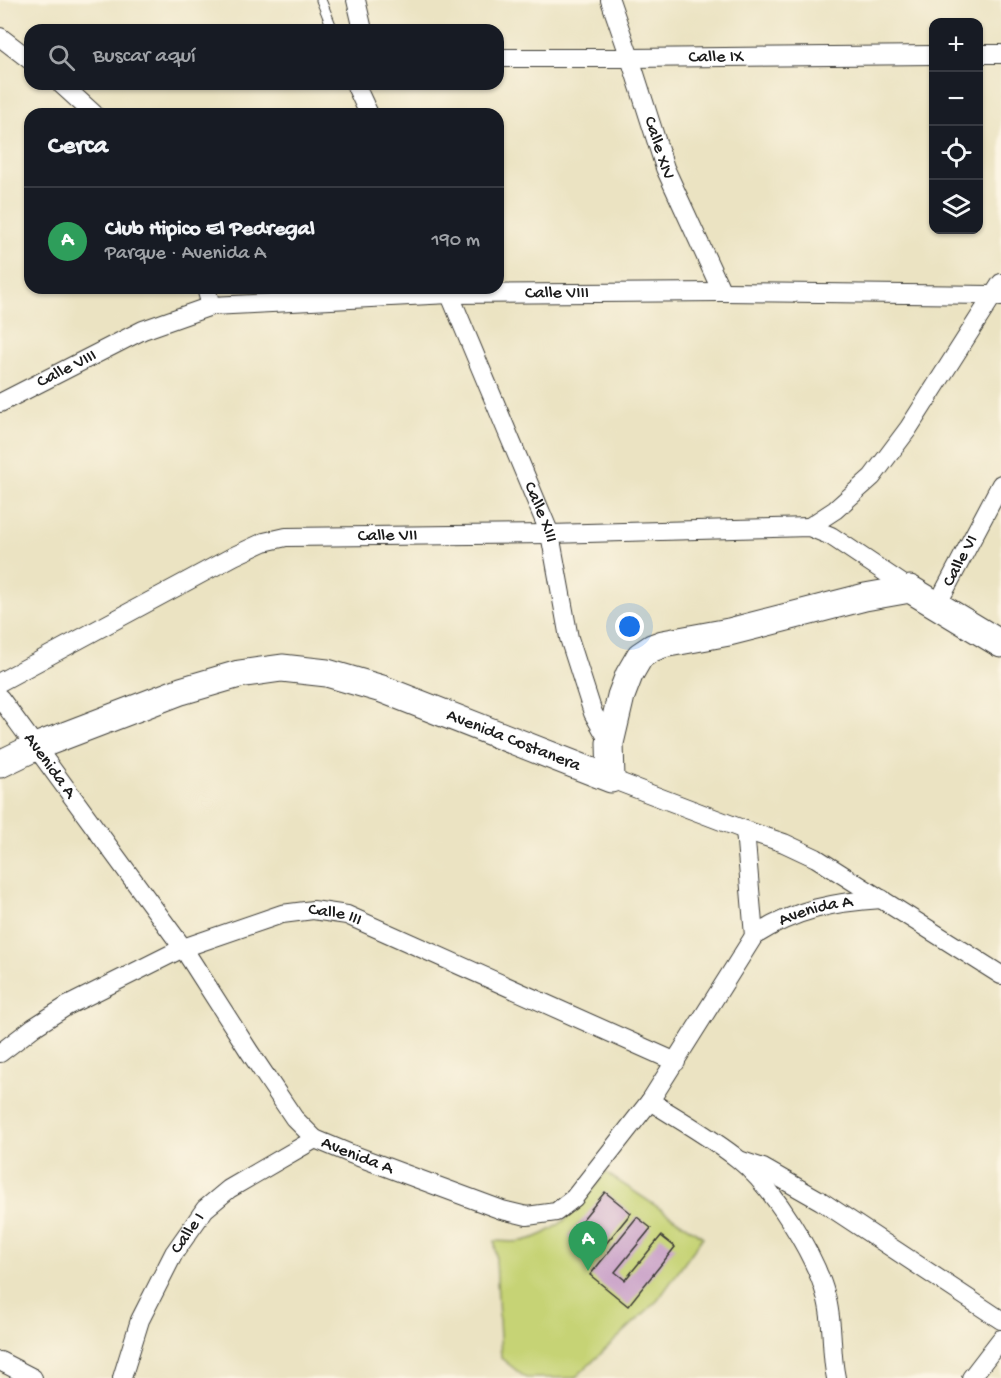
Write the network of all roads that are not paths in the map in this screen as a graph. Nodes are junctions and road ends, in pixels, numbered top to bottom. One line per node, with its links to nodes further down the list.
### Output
1 (321, 0): 4 (lane)
2 (356, 0): 5 (street)
3 (610, 0): 12 (street, Calle XIV)
4 (331, 24)
5 (362, 24)
6 (0, 37): 9 (street)
7 (983, 54): 8 (street)
8 (1001, 54)
9 (24, 55)
10 (929, 55): 12 (street, Calle IX)
11 (504, 57): 12 (street, Calle IX)
12 (630, 58): 18 (street, Calle XIV)
13 (68, 90): 15 (street)
14 (358, 90): 16 (street)
15 (87, 108)
16 (366, 108)
17 (504, 291): 18 (street, Calle VIII)
18 (722, 292): 19 (street, Calle VIII)
19 (998, 292): 26 (street)
20 (208, 294): 23 (street)
21 (401, 294): 23 (street, Calle VIII)
22 (449, 294): 27 (street, Calle XIII)
23 (211, 306): 24 (street, Calle VIII)
24 (0, 403)
25 (1001, 484): 29 (street, Calle VI)
26 (809, 527): 27 (street, Calle VII); 28 (street)
27 (550, 534): 31 (street, Calle VII); 33 (street, Calle XIII)
28 (910, 589): 29 (street); 33 (street)
29 (937, 605): 30 (street)
30 (1001, 644)
31 (0, 682)
32 (0, 698): 34 (street, Avenida A)
33 (610, 743): 36 (street)
34 (35, 747): 35 (street, Avenida Costanera); 36 (street, Avenida Costanera); 40 (street, Avenida A)
35 (0, 764)
36 (611, 779): 37 (street, Avenida Costanera)
37 (745, 830): 38 (street, Avenida Costanera); 39 (street, Avenida A)
38 (882, 899): 39 (street, Avenida A); 41 (street, Avenida Costanera)
39 (754, 936): 43 (street, Avenida A)
40 (183, 948): 42 (street, Calle III); 43 (street, Calle III); 45 (street, Avenida A)
41 (1001, 975)
42 (0, 1053)
43 (676, 1062): 44 (street, Avenida A)
44 (650, 1101): 45 (street, Avenida A); 46 (street)
45 (315, 1139): 51 (street, Calle I)
46 (738, 1159): 47 (street); 52 (street)
47 (1001, 1320)
48 (1001, 1339): 53 (street)
49 (0, 1361): 50 (street)
50 (33, 1378)
51 (122, 1378)
52 (836, 1378)
53 (971, 1378)

